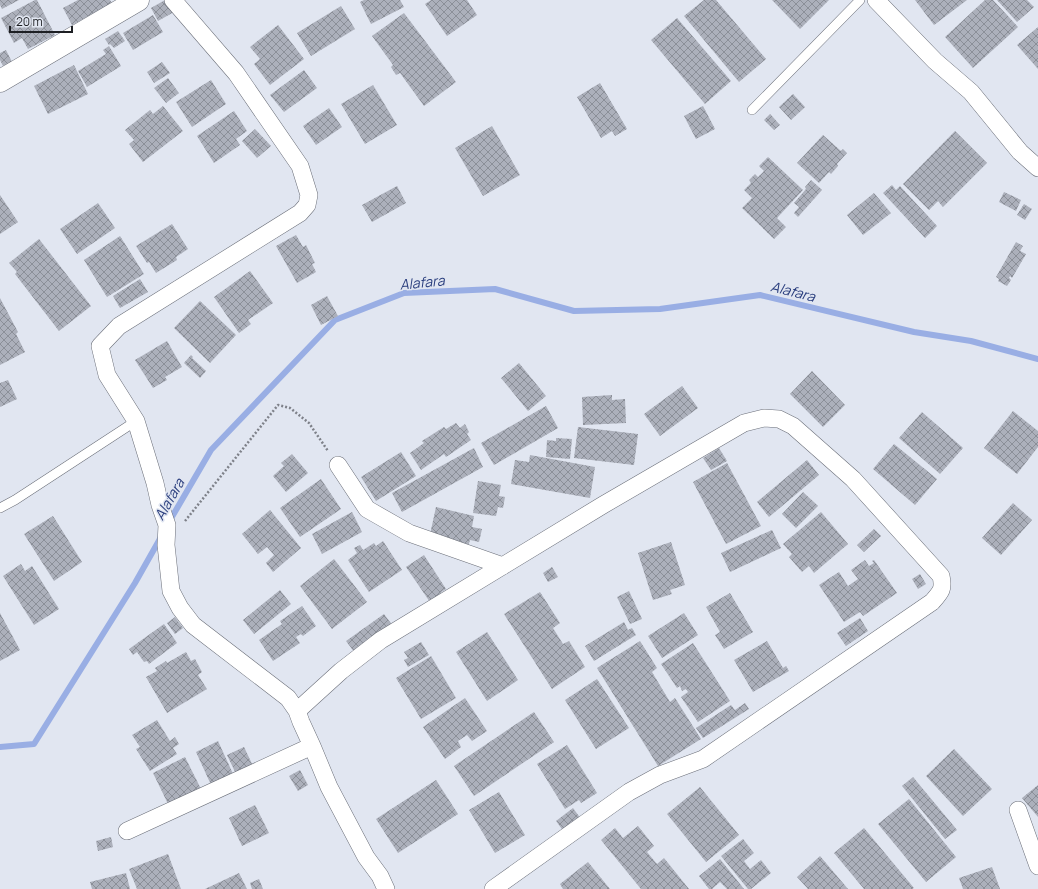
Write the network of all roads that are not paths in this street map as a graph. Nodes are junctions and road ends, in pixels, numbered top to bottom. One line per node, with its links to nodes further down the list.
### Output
1 (138, 0): 5 (street)
2 (173, 0): 8 (street)
3 (860, 0): 6 (lane)
4 (876, 0): 7 (street)
5 (0, 81)
6 (752, 110)
7 (1038, 168)
8 (136, 421): 10 (lane); 12 (street)
9 (338, 465): 11 (street)
10 (0, 508)
11 (503, 566): 12 (street); 18 (street)
12 (297, 712): 13 (street)
13 (312, 746): 15 (street); 17 (street)
14 (1018, 810): 16 (street)
15 (126, 831)
16 (1038, 866)
17 (386, 889)
18 (493, 889)

